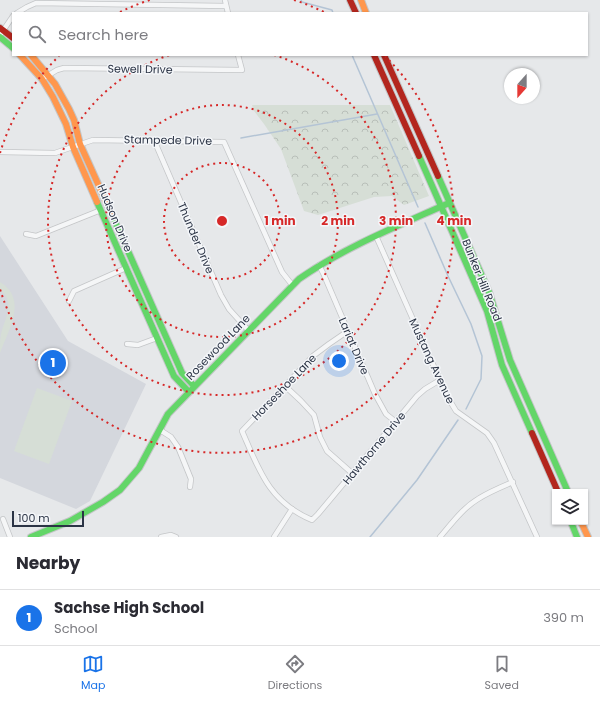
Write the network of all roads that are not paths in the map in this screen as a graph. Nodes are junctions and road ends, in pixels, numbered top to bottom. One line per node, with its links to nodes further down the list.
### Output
1 (225, 0): 4 (street)
2 (350, 0): 7 (street)
3 (361, 0): 8 (street)
4 (226, 6): 5 (street); 6 (street)
5 (19, 12)
6 (228, 12)
7 (356, 12)
8 (366, 12)
9 (12, 17): 10 (street)
10 (1, 33): 11 (street); 12 (street)
11 (12, 38)
12 (12, 47)
13 (21, 56): 19 (street, Hudson Drive)
14 (32, 56): 18 (street, Hudson Drive)
15 (238, 56): 18 (street, Sewell Drive)
16 (374, 56): 25 (street, Bunker Hill Road)
17 (384, 56): 24 (street, Bunker Hill Road)
18 (48, 75): 19 (street, Sewell Drive); 21 (street, Hudson Drive)
19 (42, 79): 22 (street, Hudson Drive)
20 (154, 140): 21 (street, Stampede Drive); 31 (street, Stampede Drive); 33 (street, Thunder Drive)
21 (80, 144): 22 (street, Stampede Drive); 38 (street, Hudson Drive)
22 (73, 147): 23 (street, Stampede Drive); 26 (street, Hudson Drive)
23 (0, 152)
24 (449, 203): 25 (street, Rosewood Lane); 47 (street, Bunker Hill Road)
25 (441, 206): 28 (street, Rosewood Lane); 46 (street, Bunker Hill Road)
26 (101, 210): 27 (street); 30 (street, Hudson Drive)
27 (26, 234)
28 (376, 236): 29 (street, Rosewood Lane); 37 (street, Mustang Avenue)
29 (318, 265): 31 (street, Rosewood Lane); 34 (street, Lariat Drive)
30 (126, 268): 32 (street); 35 (street, Hudson Drive)
31 (293, 286): 33 (street, Rosewood Lane)
32 (69, 301)
33 (248, 330): 38 (street, Rosewood Lane)
34 (348, 332): 39 (street, Horseshoe Lane); 41 (street, Lariat Drive)
35 (157, 338): 36 (street); 40 (street, Hudson Drive)
36 (127, 344)
37 (440, 380): 41 (street, Hawthorne Drive); 44 (street, Mustang Avenue)
38 (194, 386): 40 (street, Rosewood Lane)
39 (286, 386): 43 (street); 48 (street, Horseshoe Lane)
40 (189, 392): 42 (street, Rosewood Lane)
41 (396, 422): 43 (street, Hawthorne Drive)
42 (160, 430): 45 (street); 52 (street, Rosewood Lane)
43 (353, 474): 48 (street, Hawthorne Drive)
44 (513, 482): 58 (street); 59 (street, Mustang Avenue)
45 (190, 488)
46 (557, 489)
47 (567, 489)
48 (292, 509): 57 (street)
49 (3, 519): 53 (street)
50 (572, 525): 60 (street)
51 (582, 525): 61 (street)
52 (47, 534): 54 (street, Rosewood Lane)
53 (10, 537)
54 (31, 537)
55 (161, 537): 56 (street)
56 (176, 537)
57 (274, 537)
58 (440, 537)
59 (537, 537)
60 (577, 537)
61 (588, 537)

